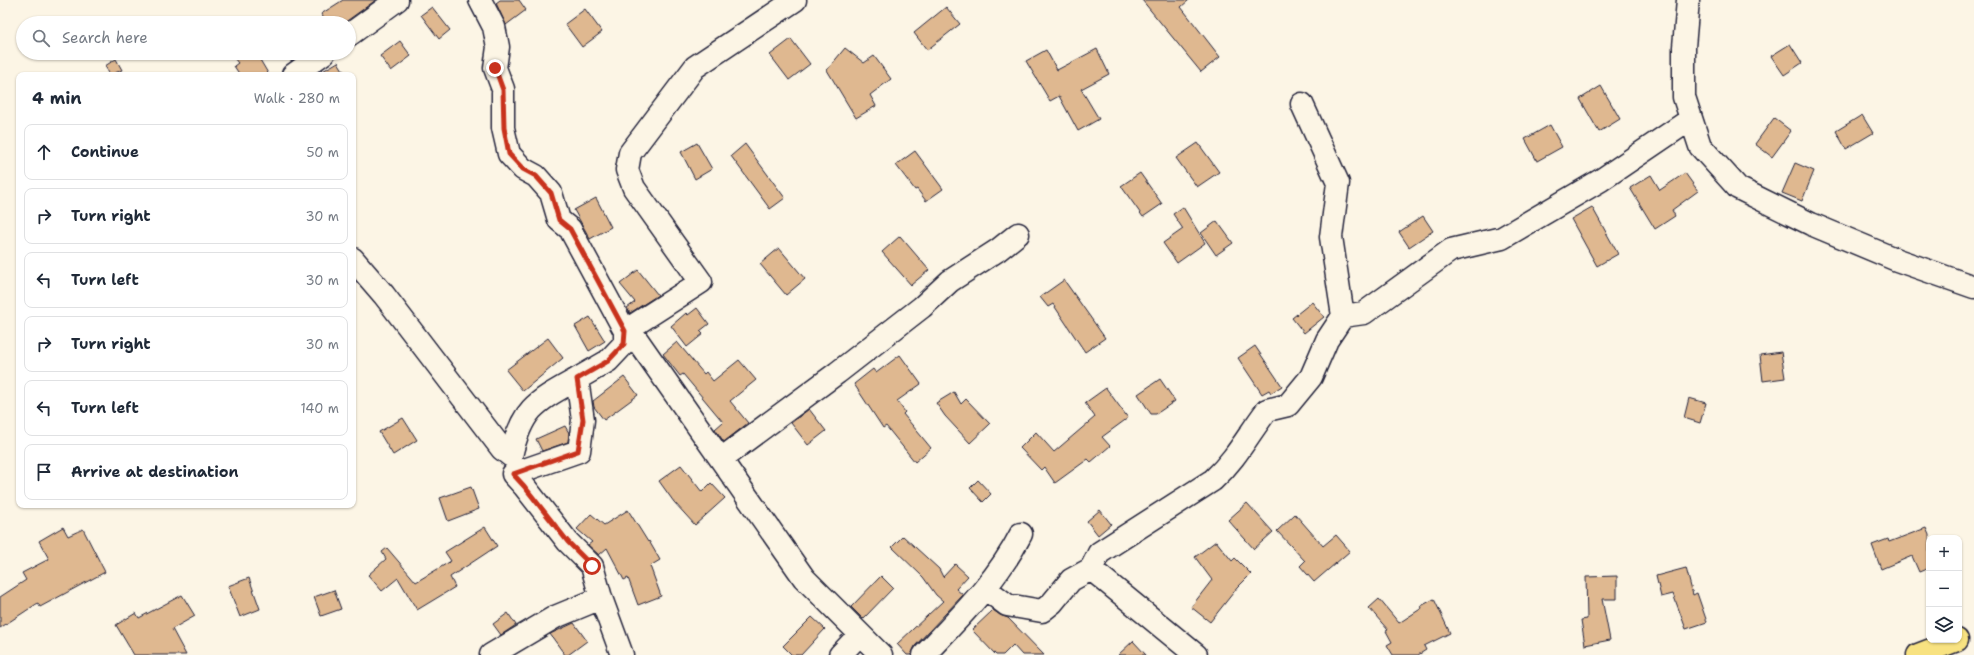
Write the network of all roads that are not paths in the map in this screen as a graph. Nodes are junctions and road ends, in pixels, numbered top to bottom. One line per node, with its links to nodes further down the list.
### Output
1 (397, 0): 5 (street)
2 (480, 0): 14 (street)
3 (794, 0): 14 (street)
4 (1688, 0): 9 (street)
5 (356, 30)
6 (314, 60): 7 (street)
7 (298, 72)
8 (1302, 104): 13 (street)
9 (1691, 119): 12 (street); 13 (street)
10 (1018, 234): 16 (street)
11 (356, 262): 15 (street)
12 (1974, 287)
13 (1343, 316): 18 (street)
14 (625, 331): 15 (street); 16 (street)
15 (577, 379): 20 (street)
16 (720, 459): 22 (street)
17 (1021, 534): 19 (street)
18 (1091, 569): 19 (street); 30 (street)
19 (986, 589): 29 (street)
20 (601, 598): 25 (street); 26 (street)
21 (1974, 633): 23 (main road)
22 (860, 634): 27 (street); 28 (street)
23 (1962, 638)
24 (1950, 643): 31 (main road)
25 (491, 655)
26 (622, 655)
27 (840, 655)
28 (881, 655)
29 (924, 655)
30 (1196, 655)
31 (1918, 655)

